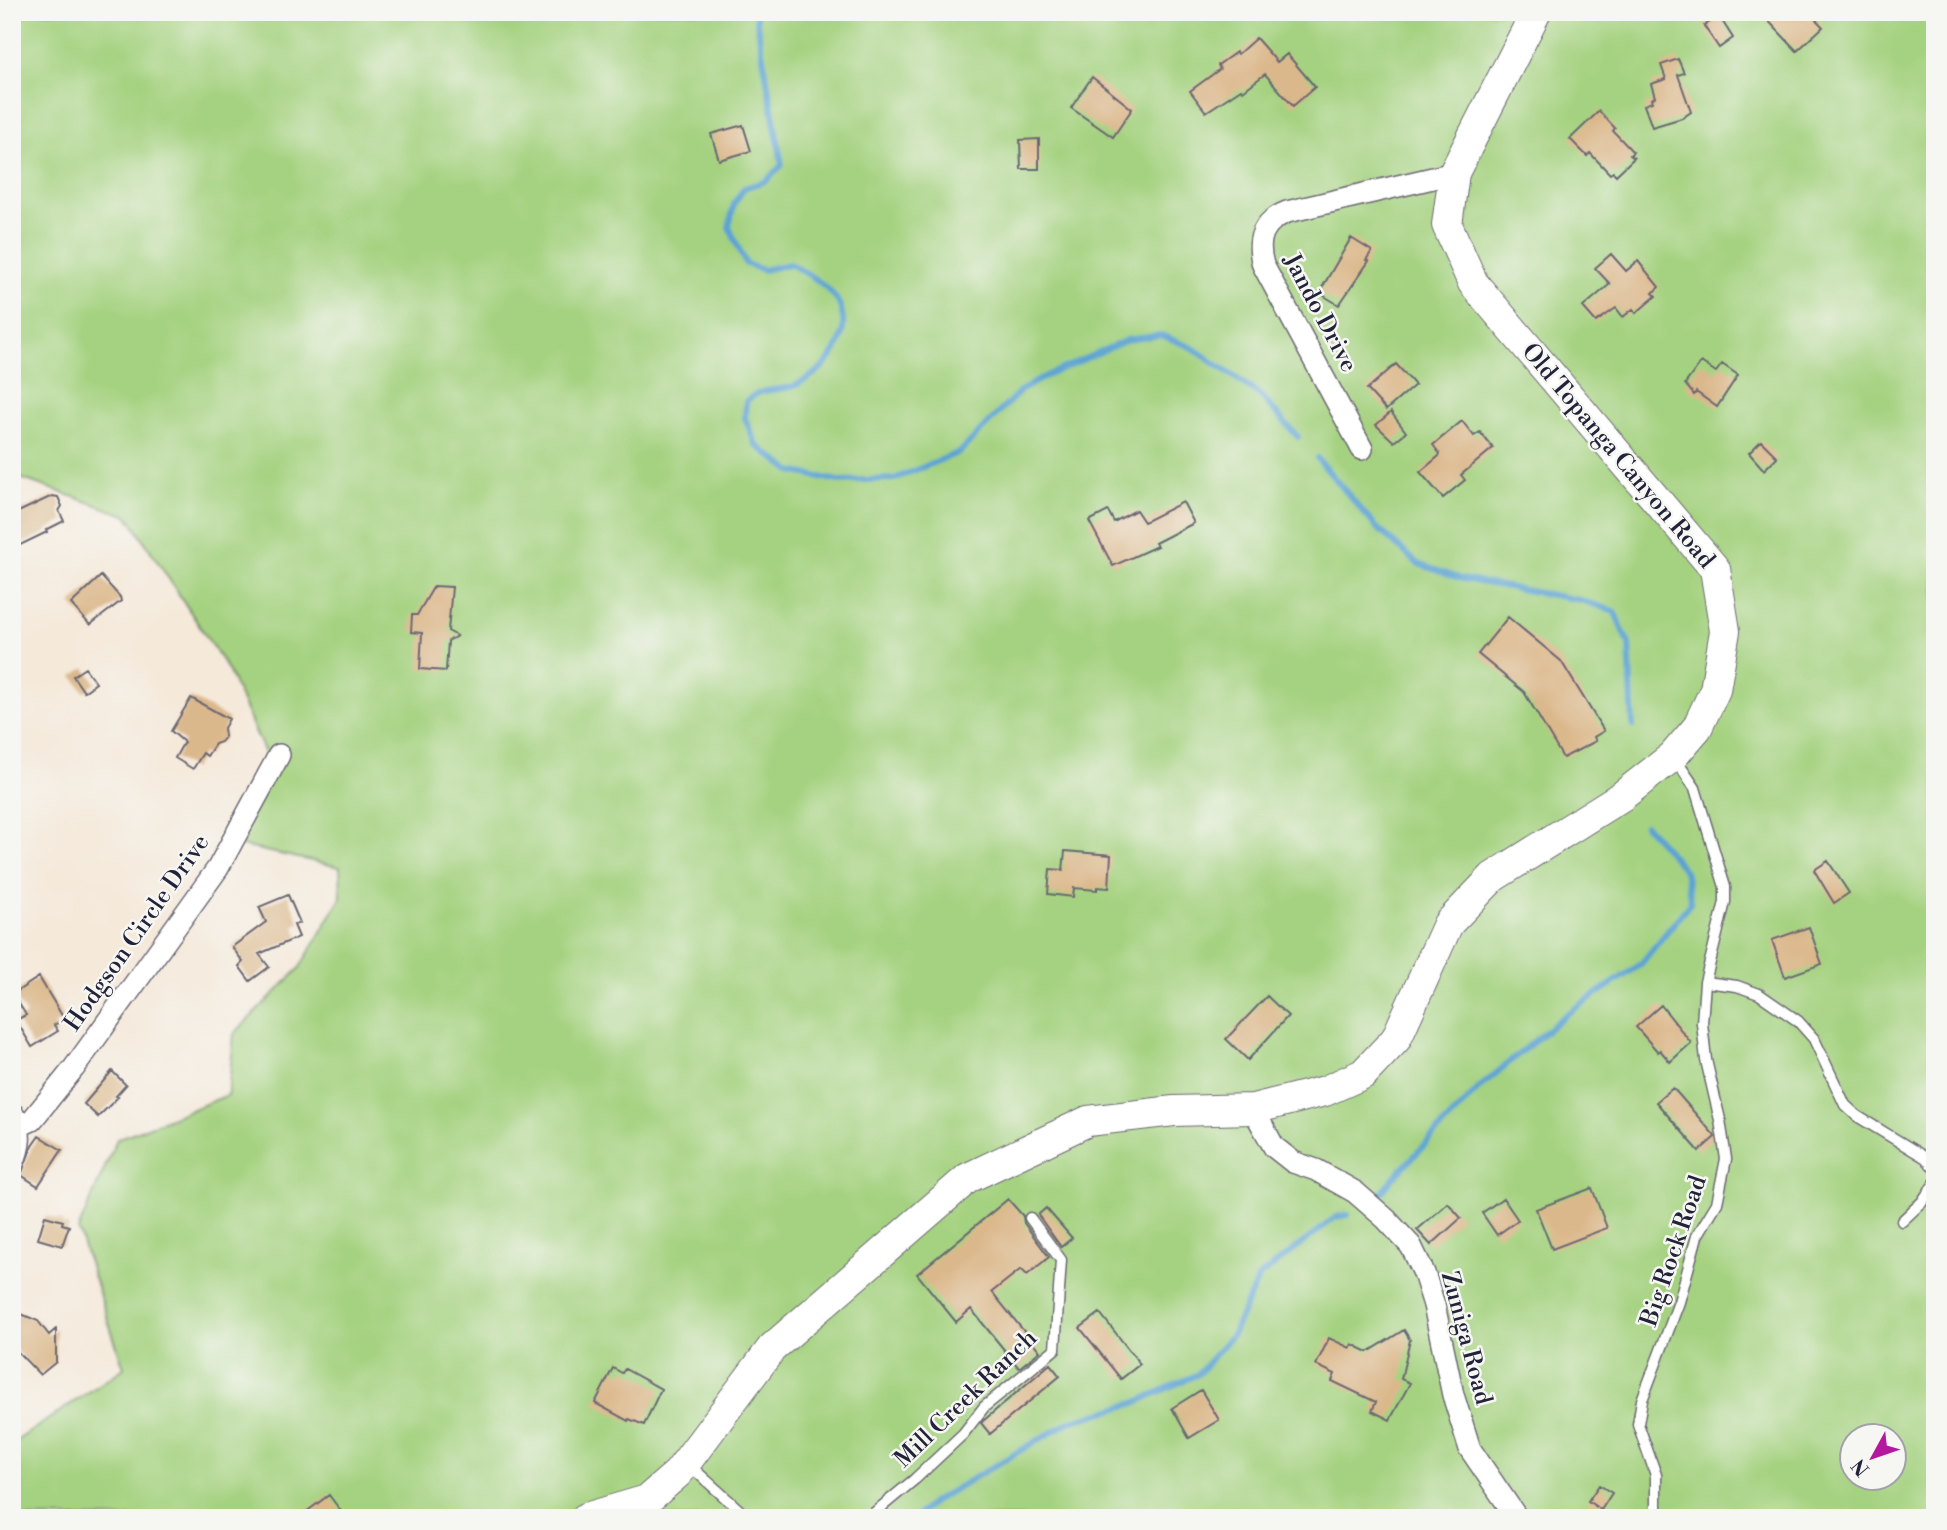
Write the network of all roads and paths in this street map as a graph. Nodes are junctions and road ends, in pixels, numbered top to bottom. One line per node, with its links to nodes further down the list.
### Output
1 (1536, 12): 2 (main road, Old Topanga Canyon Road)
2 (1454, 173): 3 (street, Jando Drive); 5 (main road, Old Topanga Canyon Road)
3 (1362, 449)
4 (279, 755): 8 (street, Hodgson Circle Drive)
5 (1674, 755): 6 (lane, Big Rock Road); 7 (main road, Old Topanga Canyon Road)
6 (1705, 982): 10 (lane); 19 (lane, Big Rock Road)
7 (1253, 1109): 14 (main road, Old Topanga Canyon Road); 18 (street, Zuniga Road)
8 (15, 1121): 9 (street)
9 (12, 1166)
10 (1935, 1169)
11 (1935, 1183): 13 (lane)
12 (1030, 1218): 17 (lane, Mill Creek Ranch)
13 (1902, 1221)
14 (687, 1462): 15 (main road, Old Topanga Canyon Road); 16 (lane)
15 (586, 1518)
16 (748, 1518)
17 (868, 1518)
18 (1517, 1518)
19 (1656, 1518)

